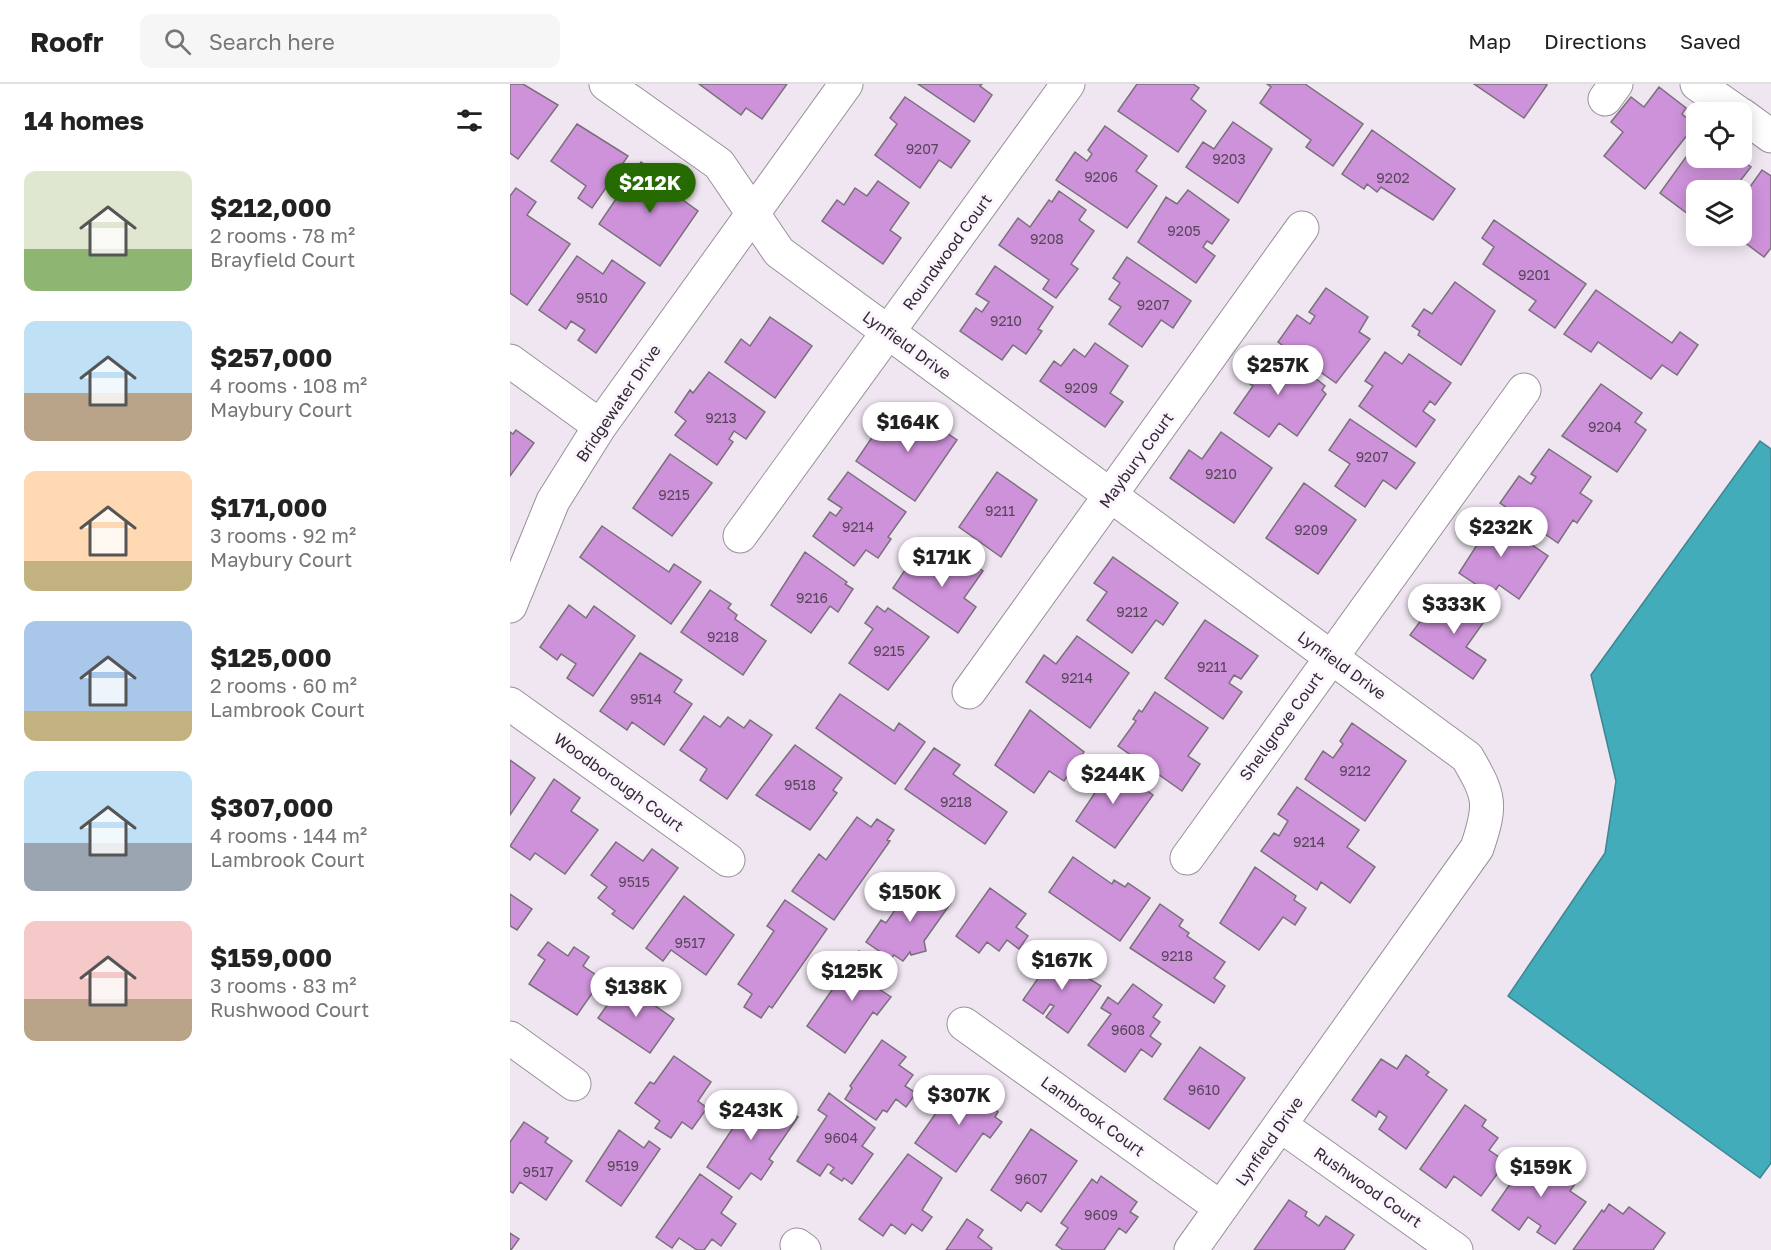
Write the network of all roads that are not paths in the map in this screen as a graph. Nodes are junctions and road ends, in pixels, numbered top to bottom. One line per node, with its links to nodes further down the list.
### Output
1 (606, 84): 8 (street, Lynfield Drive)
2 (846, 84): 8 (street, Bridgewater Drive)
3 (1068, 84): 10 (street, Roundwood Court)
4 (1697, 84): 5 (street)
5 (1723, 102)
6 (1752, 122): 7 (street)
7 (1771, 136)
8 (751, 213): 10 (street, Lynfield Drive); 13 (street, Bridgewater Drive)
9 (1302, 228): 14 (street, Maybury Court)
10 (889, 332): 14 (street, Lynfield Drive); 15 (street, Roundwood Court)
11 (510, 361): 13 (street)
12 (1524, 390): 17 (street, Shellgrove Court)
13 (600, 426): 16 (street, Bridgewater Drive)
14 (1110, 495): 17 (street, Lynfield Drive); 18 (street, Maybury Court)
15 (740, 536)
16 (510, 606)
17 (1331, 656): 20 (street, Shellgrove Court); 25 (street, Lynfield Drive)
18 (969, 692)
19 (510, 704): 21 (street, Woodborough Court)
20 (1186, 858)
21 (728, 860)
22 (964, 1024): 26 (street, Lambrook Court)
23 (510, 1038): 24 (street)
24 (574, 1084)
25 (1280, 1125): 26 (street, Lynfield Drive); 28 (street, Rushwood Court)
26 (1221, 1208): 27 (street, Lynfield Drive)
27 (1191, 1250)
28 (1456, 1250)

